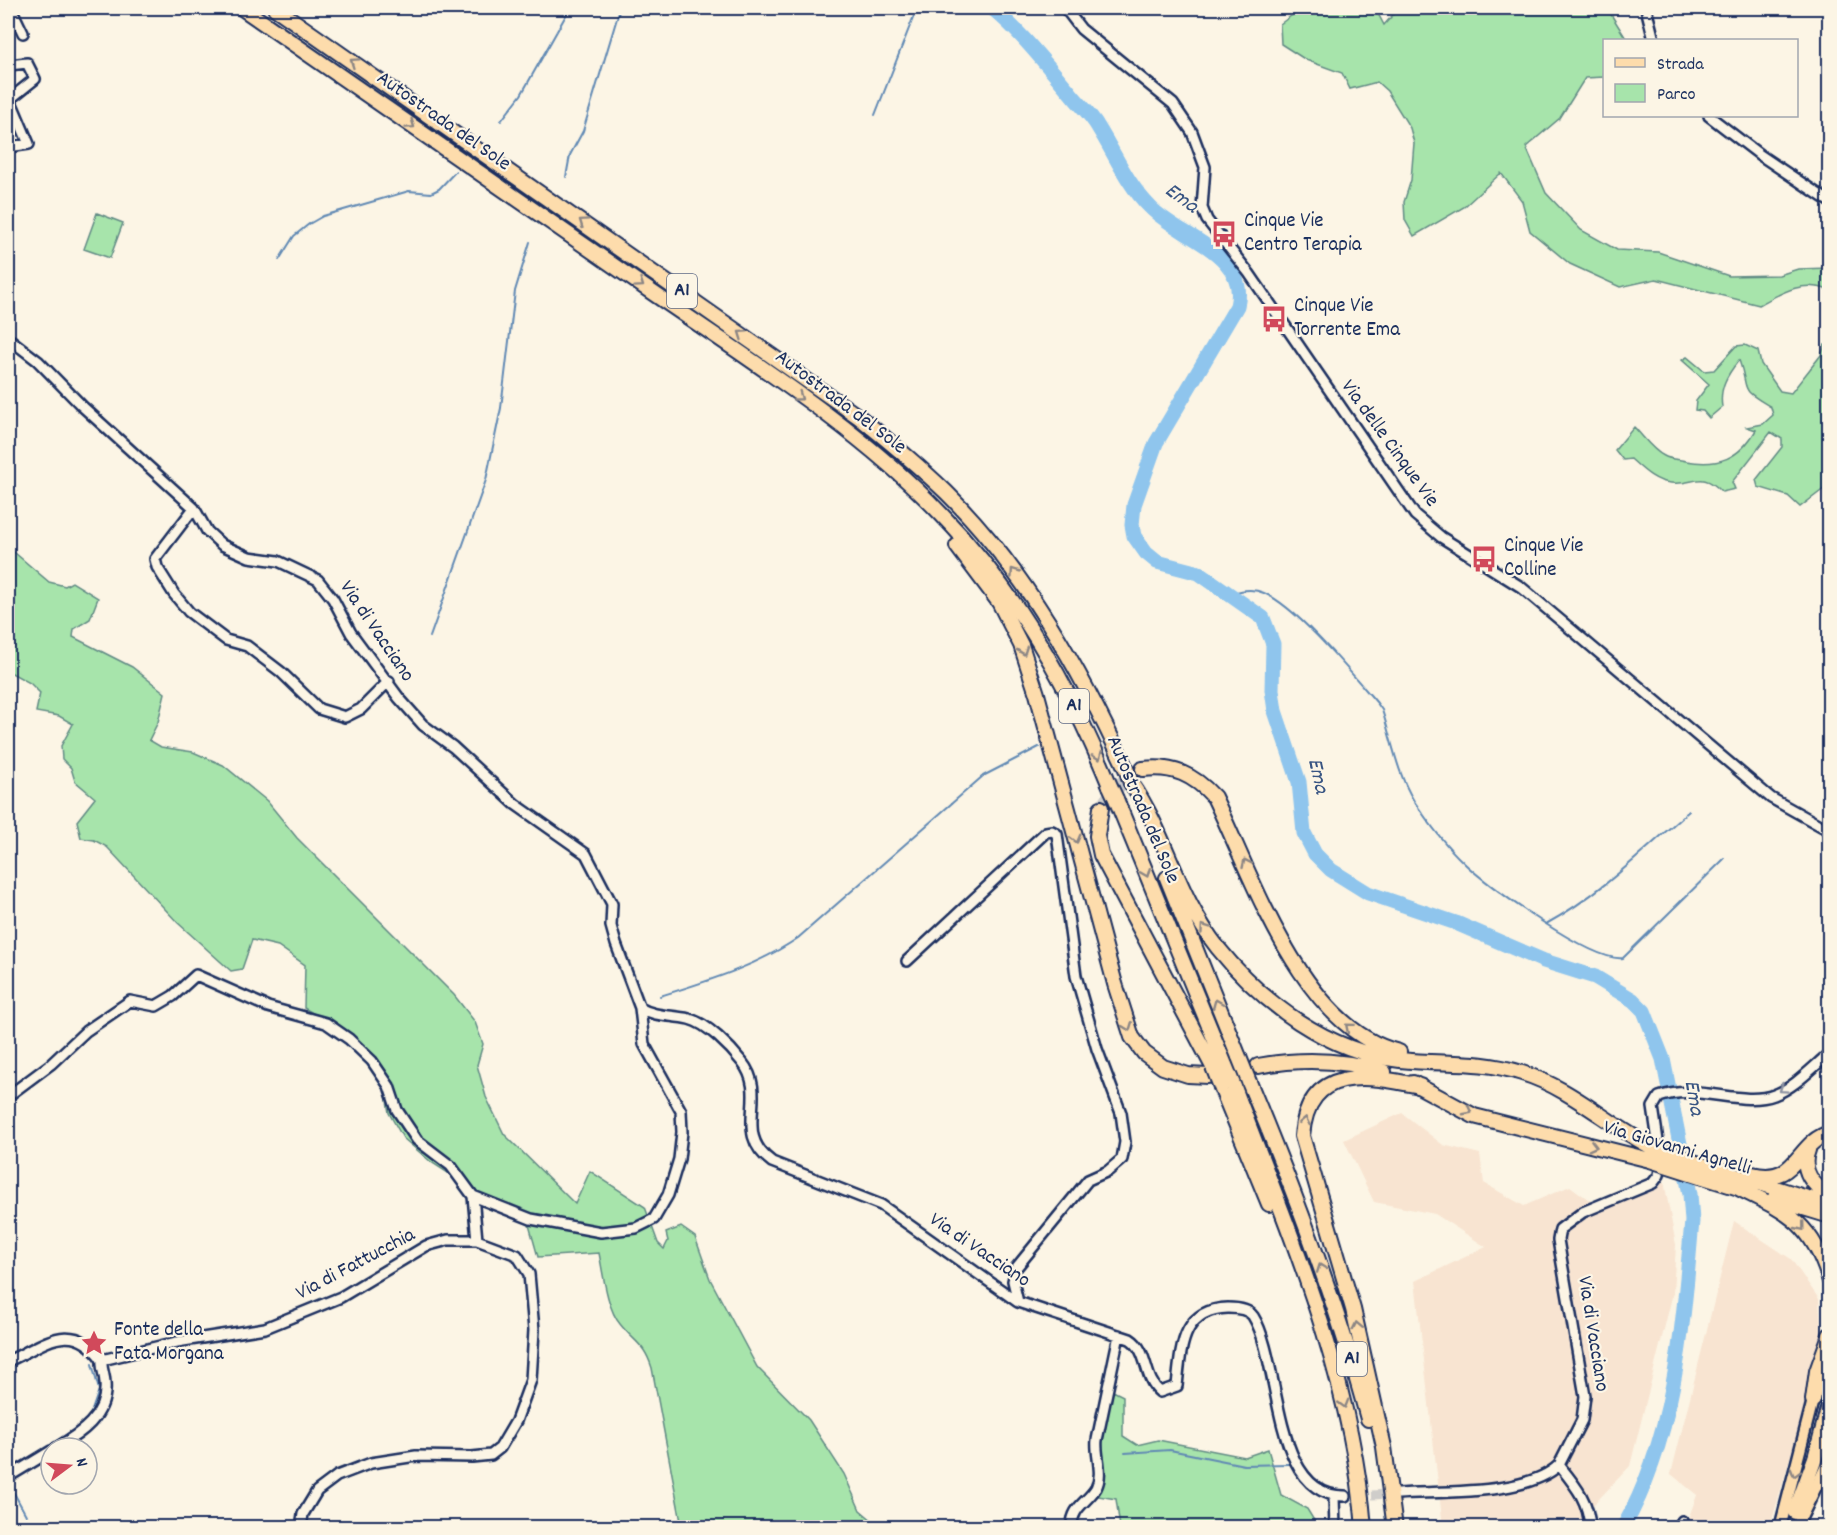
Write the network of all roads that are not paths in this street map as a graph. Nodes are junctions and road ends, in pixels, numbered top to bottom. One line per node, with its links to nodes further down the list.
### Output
1 (11, 8): 6 (street)
2 (242, 8): 13 (highway, Autostrada del Sole / A1, one-way to 13)
3 (275, 8): 17 (highway, Autostrada del Sole / A1, one-way to 3)
4 (1065, 8): 19 (street, Via delle Cinque Vie)
5 (1647, 8): 7 (street)
6 (23, 33)
7 (1654, 39)
8 (9, 65): 10 (street)
9 (1710, 117): 11 (street)
10 (8, 147)
11 (1830, 202)
12 (8, 341): 14 (street, Via di Vacciano)
13 (908, 482): 25 (highway, Autostrada del Sole / A1, one-way to 25, bridge); 25 (highway, one-way to 25)
14 (194, 508): 15 (street, Via di Vacciano); 15 (street)
15 (388, 681): 21 (street, Via di Vacciano)
16 (1143, 769): 23 (highway, one-way to 16)
17 (1129, 777): 23 (highway, one-way to 17); 59 (highway, Autostrada del Sole / A1, one-way to 17, bridge)
18 (1101, 808): 25 (highway)
19 (1830, 831)
20 (908, 961): 40 (street)
21 (640, 1008): 34 (street, Via di Vacciano); 40 (street, Via di Vacciano)
22 (1830, 1053): 30 (street, one-way to 30)
23 (1442, 1062): 30 (highway, Via Giovanni Agnelli)
24 (1258, 1066): 26 (highway)
25 (1215, 1069): 58 (highway, Autostrada del Sole / A1, one-way to 58, bridge)
26 (1419, 1086): 30 (highway, Via Giovanni Agnelli, one-way to 30); 60 (highway, one-way to 26)
27 (8, 1096): 34 (street)
28 (1830, 1133): 29 (highway)
29 (1810, 1145): 32 (highway); 35 (highway)
30 (1655, 1154): 31 (highway, Via Giovanni Agnelli, bridge); 49 (street, Via di Vacciano)
31 (1701, 1170): 32 (highway, Via Giovanni Agnelli); 33 (highway, Via Giovanni Agnelli)
32 (1719, 1170): 36 (highway, Via Giovanni Agnelli)
33 (1734, 1186): 37 (highway, Via Giovanni Agnelli); 39 (highway, one-way to 39)
34 (473, 1196): 38 (street)
35 (1830, 1196)
36 (1830, 1205)
37 (1830, 1216)
38 (477, 1240): 43 (street, Via di Fattucchia); 55 (street, Via di Fattucchia)
39 (1830, 1281)
40 (1018, 1302): 41 (street, Via di Vacciano)
41 (1119, 1335): 52 (street, Via di Vacciano); 56 (street)
42 (1830, 1335): 45 (highway)
43 (102, 1360): 44 (street); 46 (street)
44 (8, 1361)
45 (1823, 1405): 54 (highway); 62 (main road, one-way to 62)
46 (74, 1436)
47 (39, 1458): 50 (street)
48 (1830, 1458): 64 (main road)
49 (1559, 1465): 51 (street); 61 (street)
50 (8, 1477)
51 (1398, 1494)
52 (1334, 1497): 53 (street); 57 (street)
53 (1345, 1497)
54 (1795, 1512): 63 (main road)
55 (301, 1527)
56 (1072, 1527)
57 (1335, 1527)
58 (1364, 1527)
59 (1388, 1527)
60 (1395, 1527)
61 (1590, 1527)
62 (1780, 1527)
63 (1790, 1527)
64 (1796, 1527)

